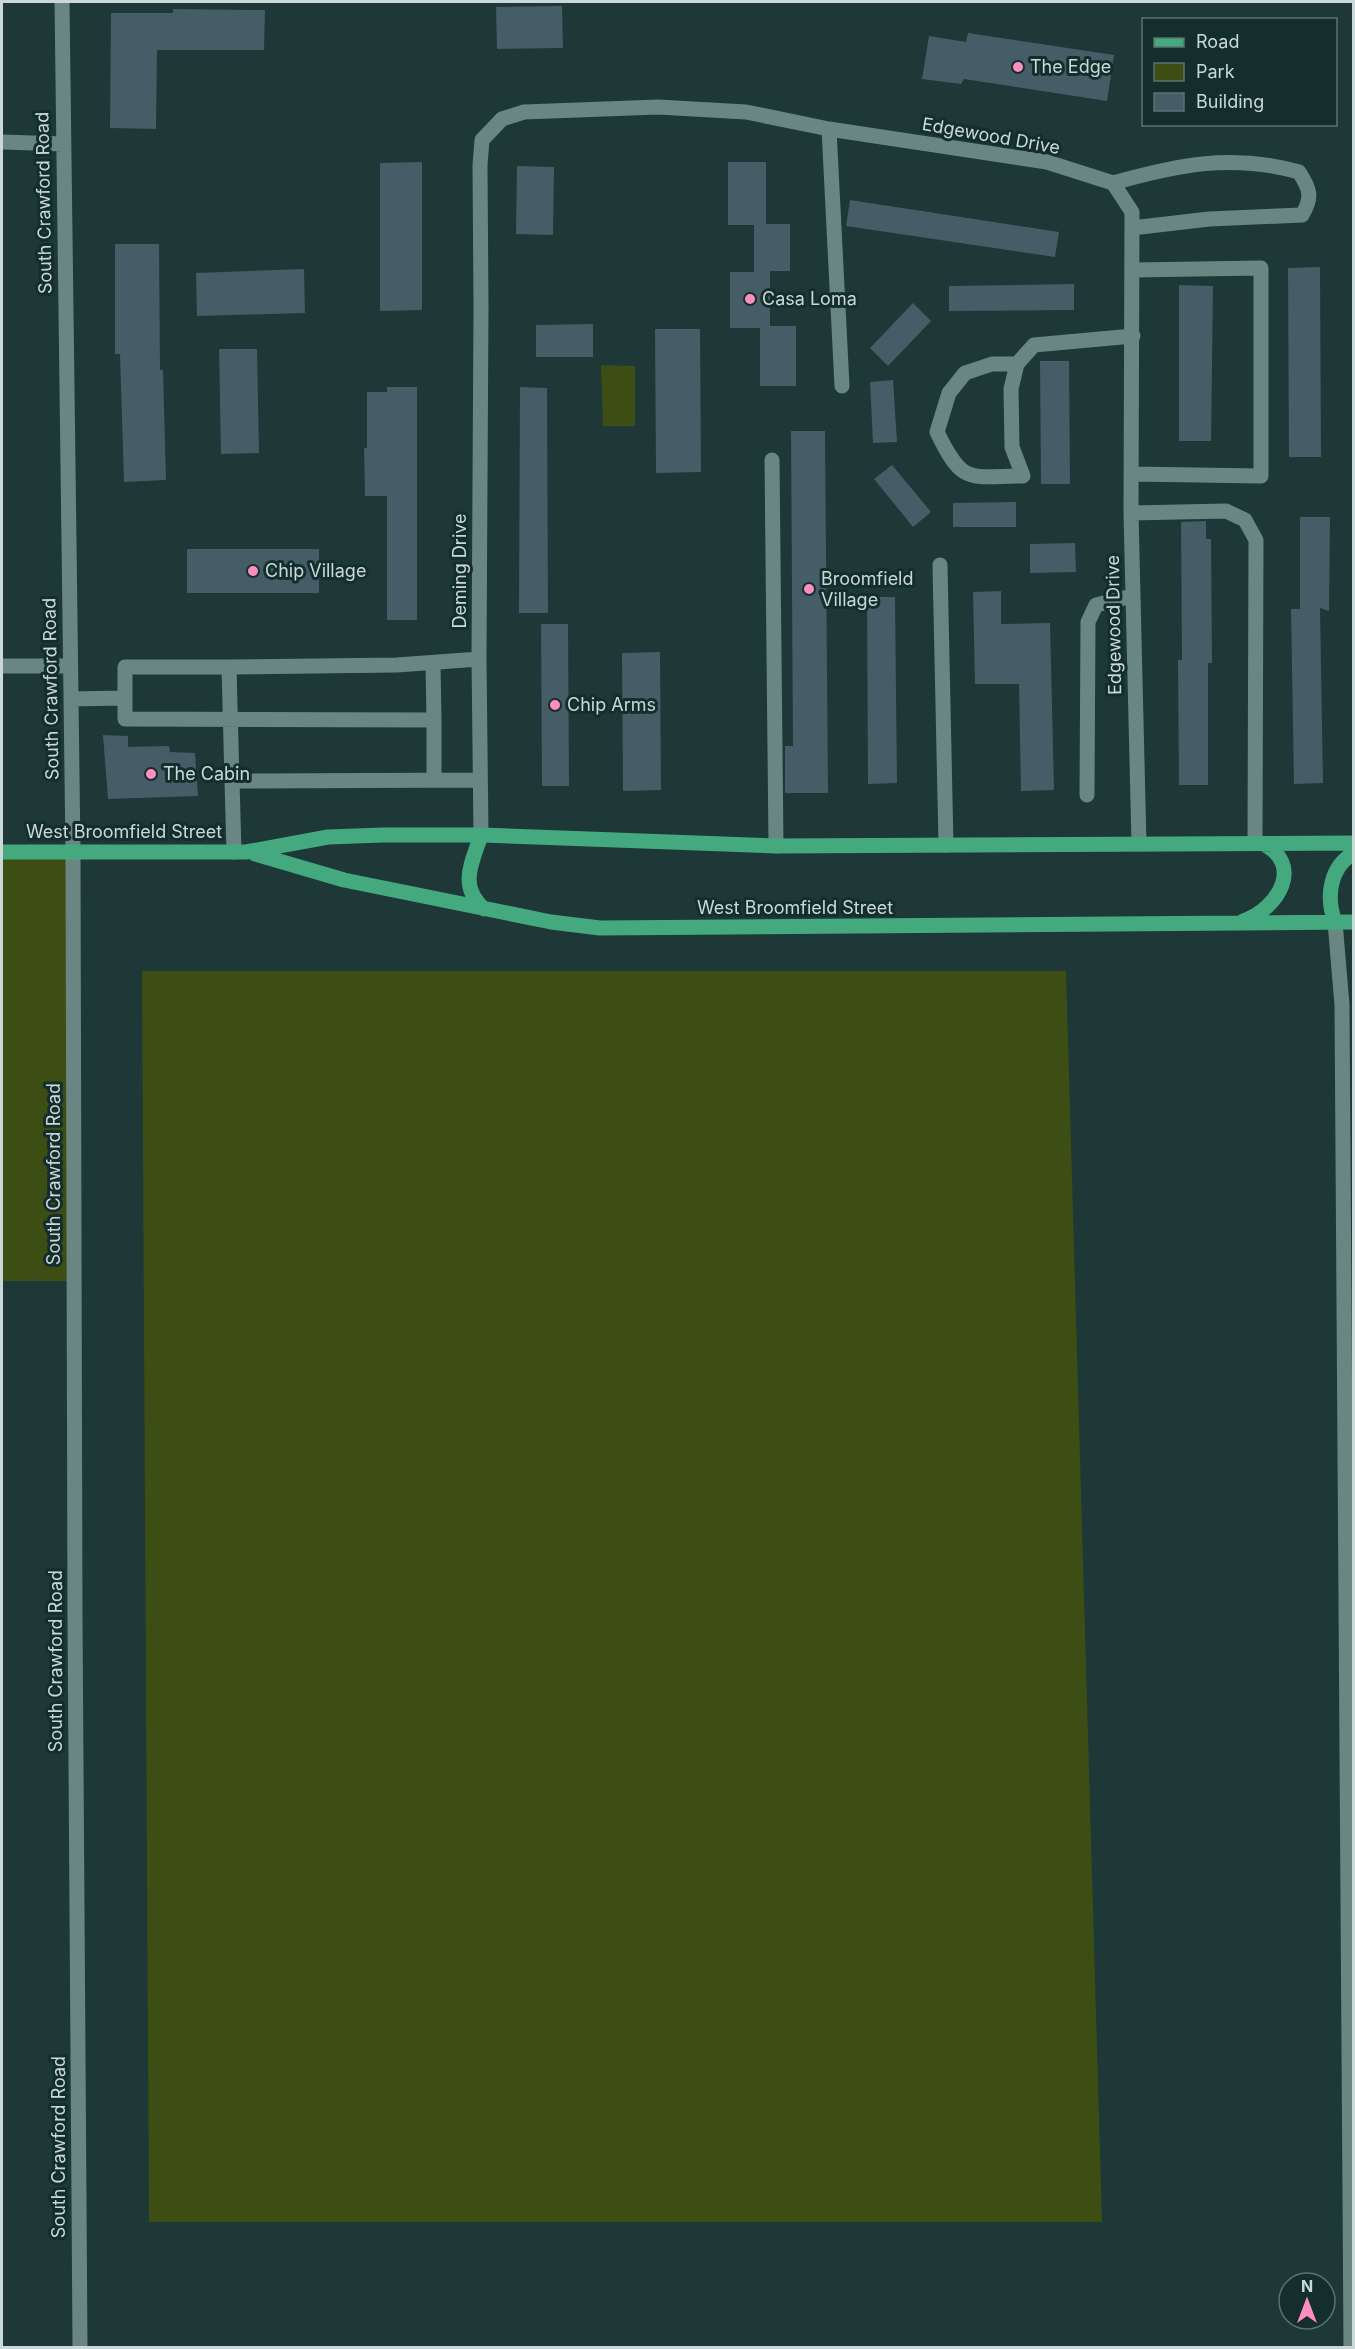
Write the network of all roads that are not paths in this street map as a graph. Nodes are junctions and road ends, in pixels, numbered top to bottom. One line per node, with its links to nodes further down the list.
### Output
1 (62, 2): 4 (street, South Crawford Road)
2 (830, 129): 5 (street, Edgewood Drive); 8 (street, Edgewood Drive); 11 (street)
3 (2, 142): 4 (street)
4 (63, 144): 20 (street, South Crawford Road)
5 (1113, 183): 6 (street, Edgewood Drive); 6 (street)
6 (1132, 228): 7 (street, Edgewood Drive)
7 (1133, 270): 9 (street, Edgewood Drive); 13 (street)
8 (481, 307): 17 (street, Deming Drive)
9 (1133, 336): 10 (street); 13 (street, Edgewood Drive)
10 (1017, 364): 10 (street)
11 (842, 386)
12 (772, 460): 35 (street)
13 (1132, 474): 14 (street, Edgewood Drive)
14 (1131, 513): 16 (street, Edgewood Drive); 31 (street)
15 (940, 565): 34 (street)
16 (1132, 596): 29 (street); 33 (street, Edgewood Drive)
17 (479, 659): 18 (street); 27 (street, Deming Drive)
18 (433, 664): 21 (street); 25 (street)
19 (2, 666): 20 (street)
20 (70, 666): 23 (street, South Crawford Road)
21 (229, 667): 22 (street); 24 (street)
22 (124, 698): 23 (street); 24 (street)
23 (71, 699): 37 (street, South Crawford Road)
24 (230, 720): 25 (street); 28 (street)
25 (434, 720): 26 (street)
26 (434, 780): 27 (street); 28 (street)
27 (480, 780): 30 (street, Deming Drive)
28 (232, 781): 38 (street)
29 (1087, 795)
30 (481, 835): 35 (main road, West Broomfield Street); 38 (main road, West Broomfield Street); 40 (main road)
31 (1258, 843): 32 (main road, West Broomfield Street); 33 (main road, West Broomfield Street); 43 (main road)
32 (1353, 843)
33 (1139, 844): 34 (main road, West Broomfield Street)
34 (946, 845): 35 (main road, West Broomfield Street)
35 (777, 846)
36 (2, 852): 37 (main road, West Broomfield Street)
37 (73, 852): 38 (main road, West Broomfield Street); 45 (street, South Crawford Road)
38 (240, 852): 40 (main road, West Broomfield Street)
39 (1353, 853): 41 (main road)
40 (484, 909): 43 (main road, West Broomfield Street)
41 (1335, 922): 42 (main road, West Broomfield Street); 43 (main road, West Broomfield Street); 44 (street)
42 (1353, 922)
43 (1235, 924)
44 (1348, 1005): 46 (street)
45 (80, 2348)
46 (1351, 2348)

